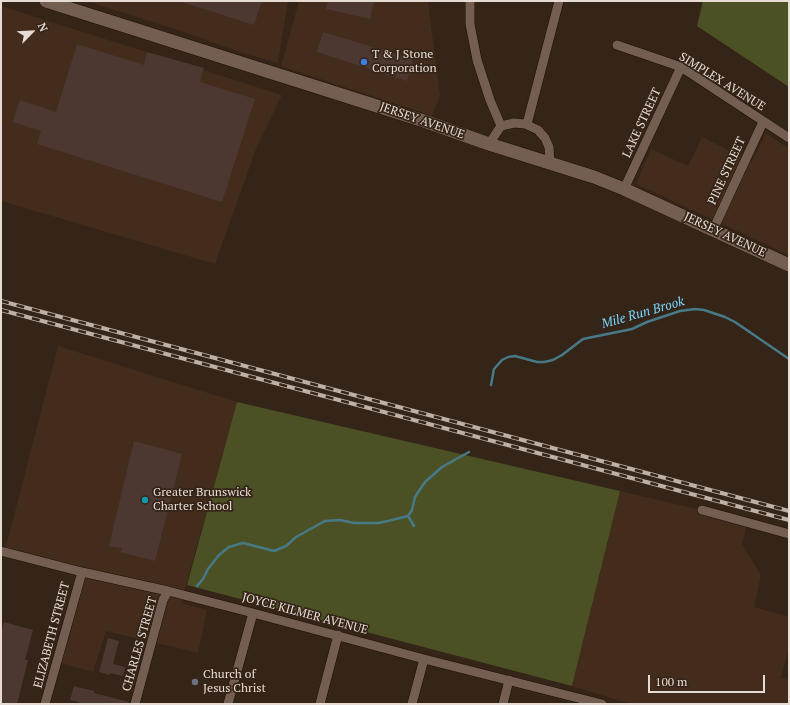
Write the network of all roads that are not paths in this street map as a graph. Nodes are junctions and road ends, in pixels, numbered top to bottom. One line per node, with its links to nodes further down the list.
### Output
1 (46, 1): 10 (street, JERSEY AVENUE)
2 (470, 1): 8 (street)
3 (558, 1): 7 (street)
4 (617, 45): 5 (street, SIMPLEX AVENUE)
5 (681, 67): 6 (street, SIMPLEX AVENUE); 12 (street, LAKE STREET)
6 (763, 122): 9 (street, SIMPLEX AVENUE); 13 (street, PINE STREET)
7 (527, 124): 8 (street); 11 (street)
8 (500, 126): 10 (street)
9 (789, 138)
10 (489, 144): 11 (street, JERSEY AVENUE)
11 (550, 163): 12 (street, JERSEY AVENUE)
12 (624, 189): 13 (street, JERSEY AVENUE)
13 (713, 230): 14 (street, JERSEY AVENUE)
14 (789, 265)
15 (702, 510): 16 (street)
16 (789, 534)
17 (1, 551): 18 (street, JOYCE KILMER AVENUE)
18 (82, 572): 19 (street, JOYCE KILMER AVENUE); 25 (street, ELIZABETH STREET)
19 (168, 591): 20 (street, JOYCE KILMER AVENUE); 26 (street, CHARLES STREET)
20 (253, 613): 21 (street, JOYCE KILMER AVENUE); 27 (street)
21 (338, 635): 22 (street, JOYCE KILMER AVENUE); 28 (street)
22 (424, 659): 23 (street, JOYCE KILMER AVENUE); 29 (street)
23 (509, 680): 24 (street, JOYCE KILMER AVENUE); 30 (street)
24 (597, 703)
25 (46, 704)
26 (135, 704)
27 (228, 704)
28 (320, 704)
29 (412, 704)
30 (503, 704)

